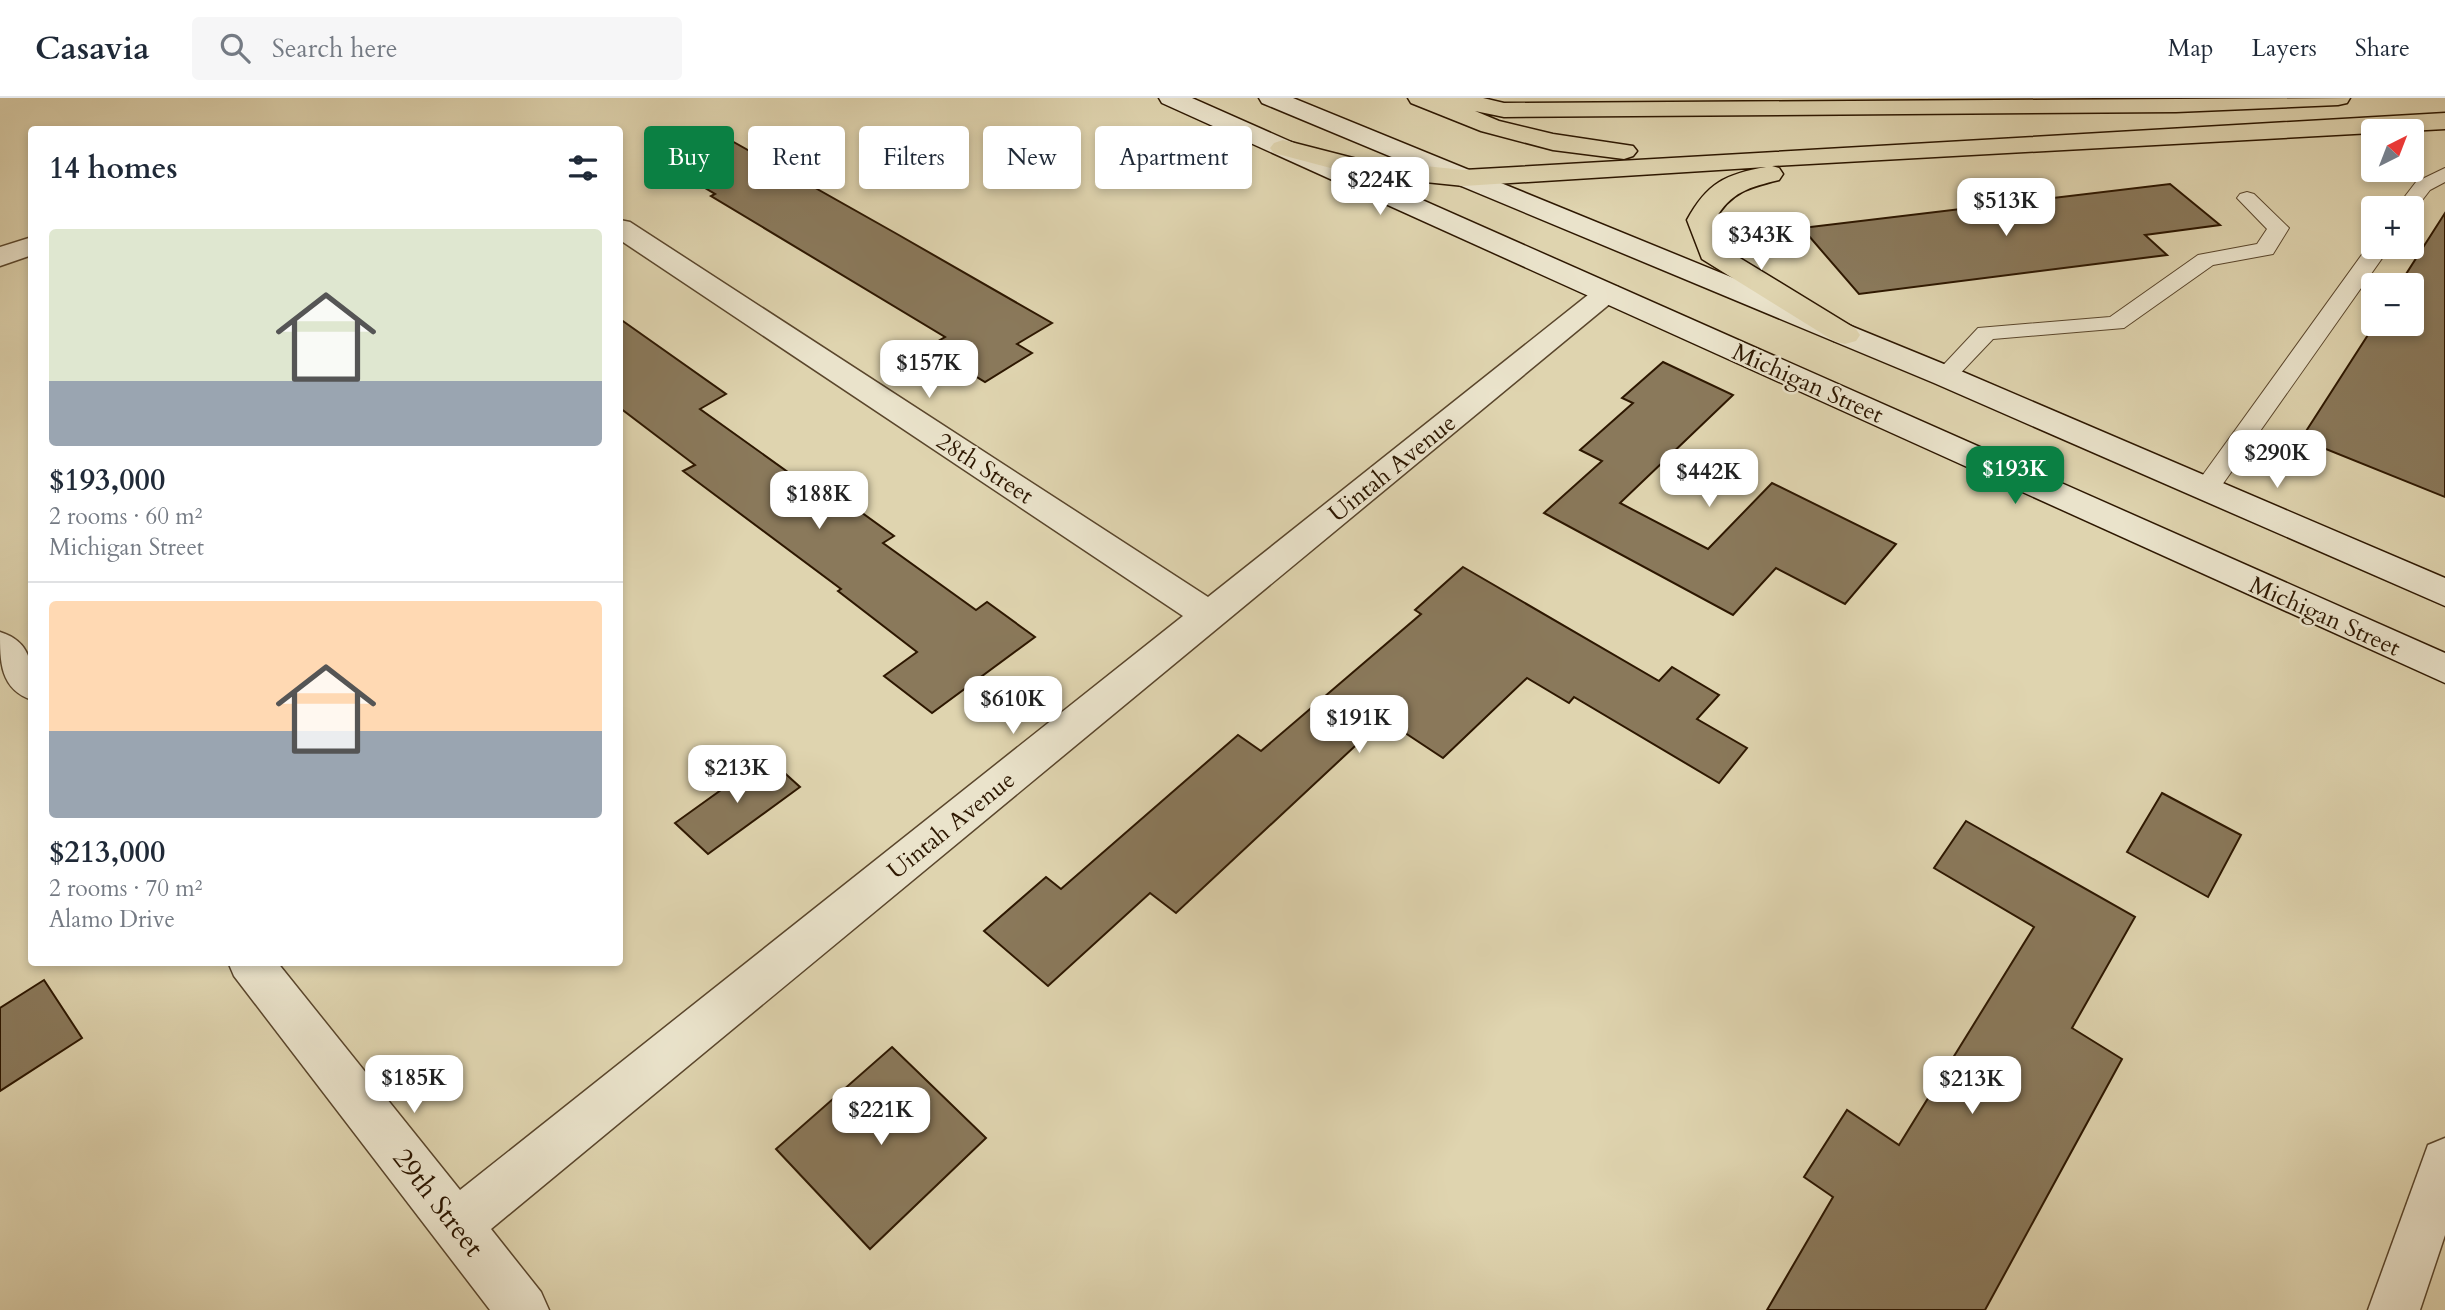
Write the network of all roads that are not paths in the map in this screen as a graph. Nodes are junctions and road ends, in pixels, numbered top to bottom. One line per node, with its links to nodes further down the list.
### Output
1 (1171, 98): 8 (street, Michigan Street)
2 (1271, 98): 11 (street)
3 (1420, 98): 9 (highway)
4 (1449, 98): 5 (highway)
5 (2338, 98)
6 (2445, 121): 7 (highway)
7 (2078, 143): 9 (highway); 19 (highway)
8 (1283, 148): 11 (highway); 18 (street, Michigan Street)
9 (1803, 157): 11 (highway)
10 (2445, 174): 12 (lane)
11 (1464, 178): 19 (street)
12 (2415, 196)
13 (2247, 198): 20 (lane)
14 (623, 230): 23 (street, 28th Street)
15 (28, 246): 16 (street)
16 (0, 257)
17 (2370, 259): 21 (lane)
18 (1608, 293): 23 (street, Uintah Avenue); 25 (street, Michigan Street)
19 (1845, 335): 20 (street)
20 (1945, 376): 21 (street)
21 (2206, 489): 22 (street)
22 (2445, 593)
23 (1210, 615): 29 (street, Uintah Avenue)
24 (0, 646): 26 (street)
25 (2445, 670)
26 (28, 681)
27 (253, 966): 29 (street, 29th Street)
28 (2445, 1162): 31 (street)
29 (457, 1225): 30 (street, 29th Street)
30 (523, 1310)
31 (2394, 1310)

